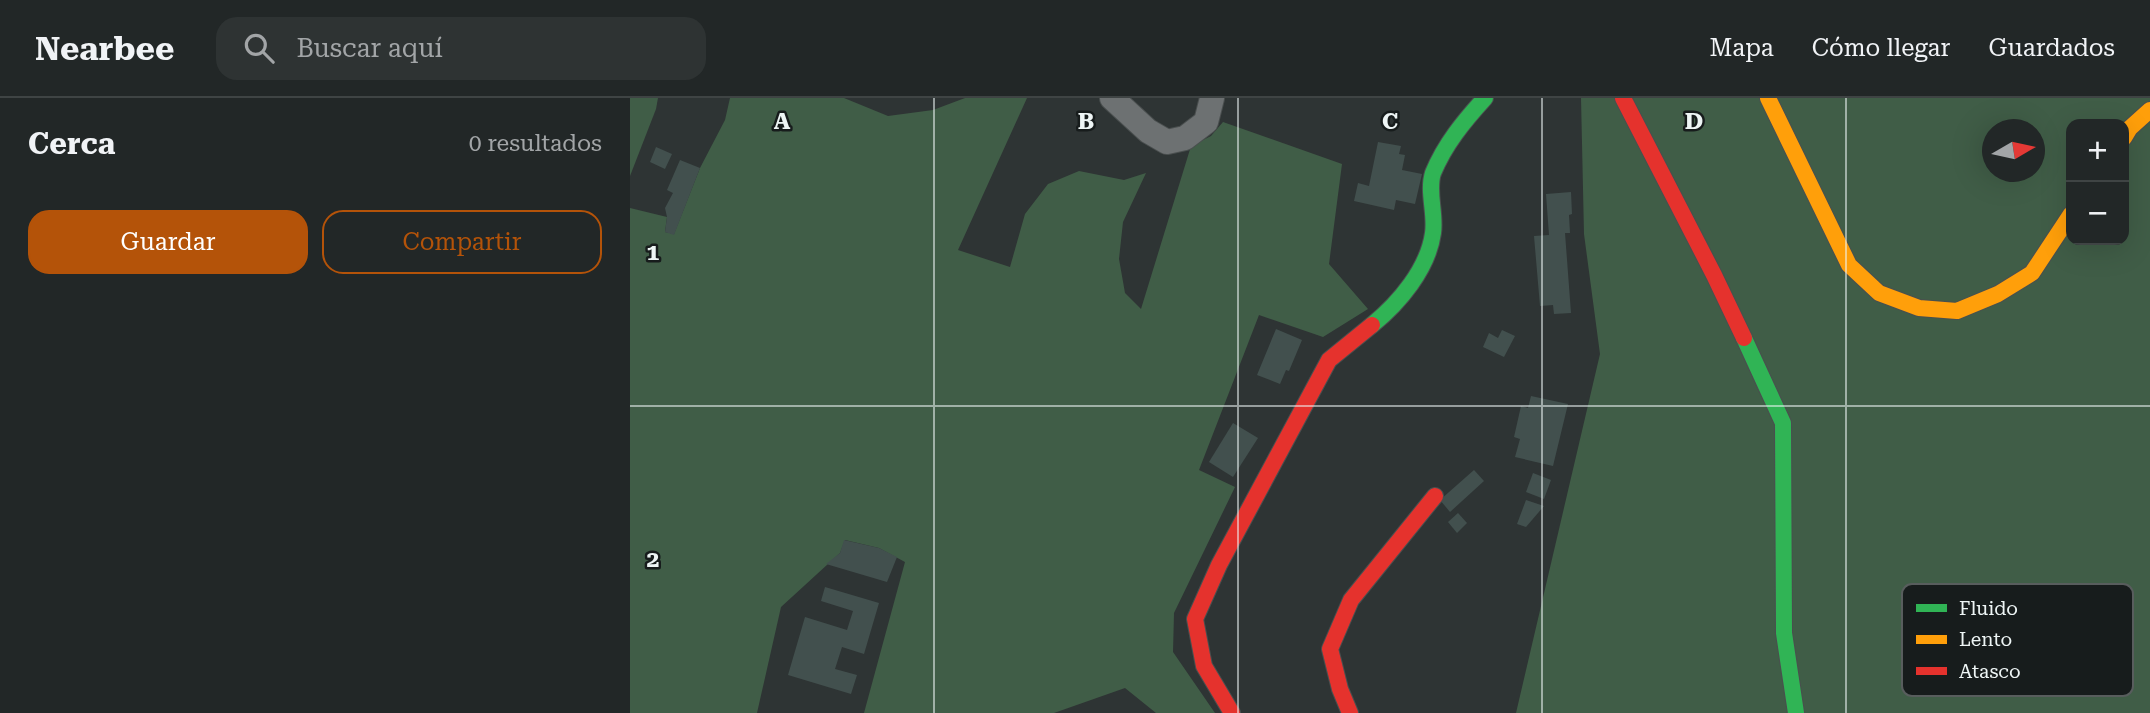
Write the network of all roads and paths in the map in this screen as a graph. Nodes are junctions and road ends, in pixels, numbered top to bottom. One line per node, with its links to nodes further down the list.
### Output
1 (1112, 98): 2 (street)
2 (1212, 98)
3 (1485, 98): 10 (street)
4 (1623, 98): 12 (street)
5 (1768, 98): 8 (street)
6 (2150, 110): 7 (street)
7 (2129, 130)
8 (2066, 222)
9 (1435, 496): 11 (street)
10 (1232, 713)
11 (1350, 713)
12 (1796, 713)

